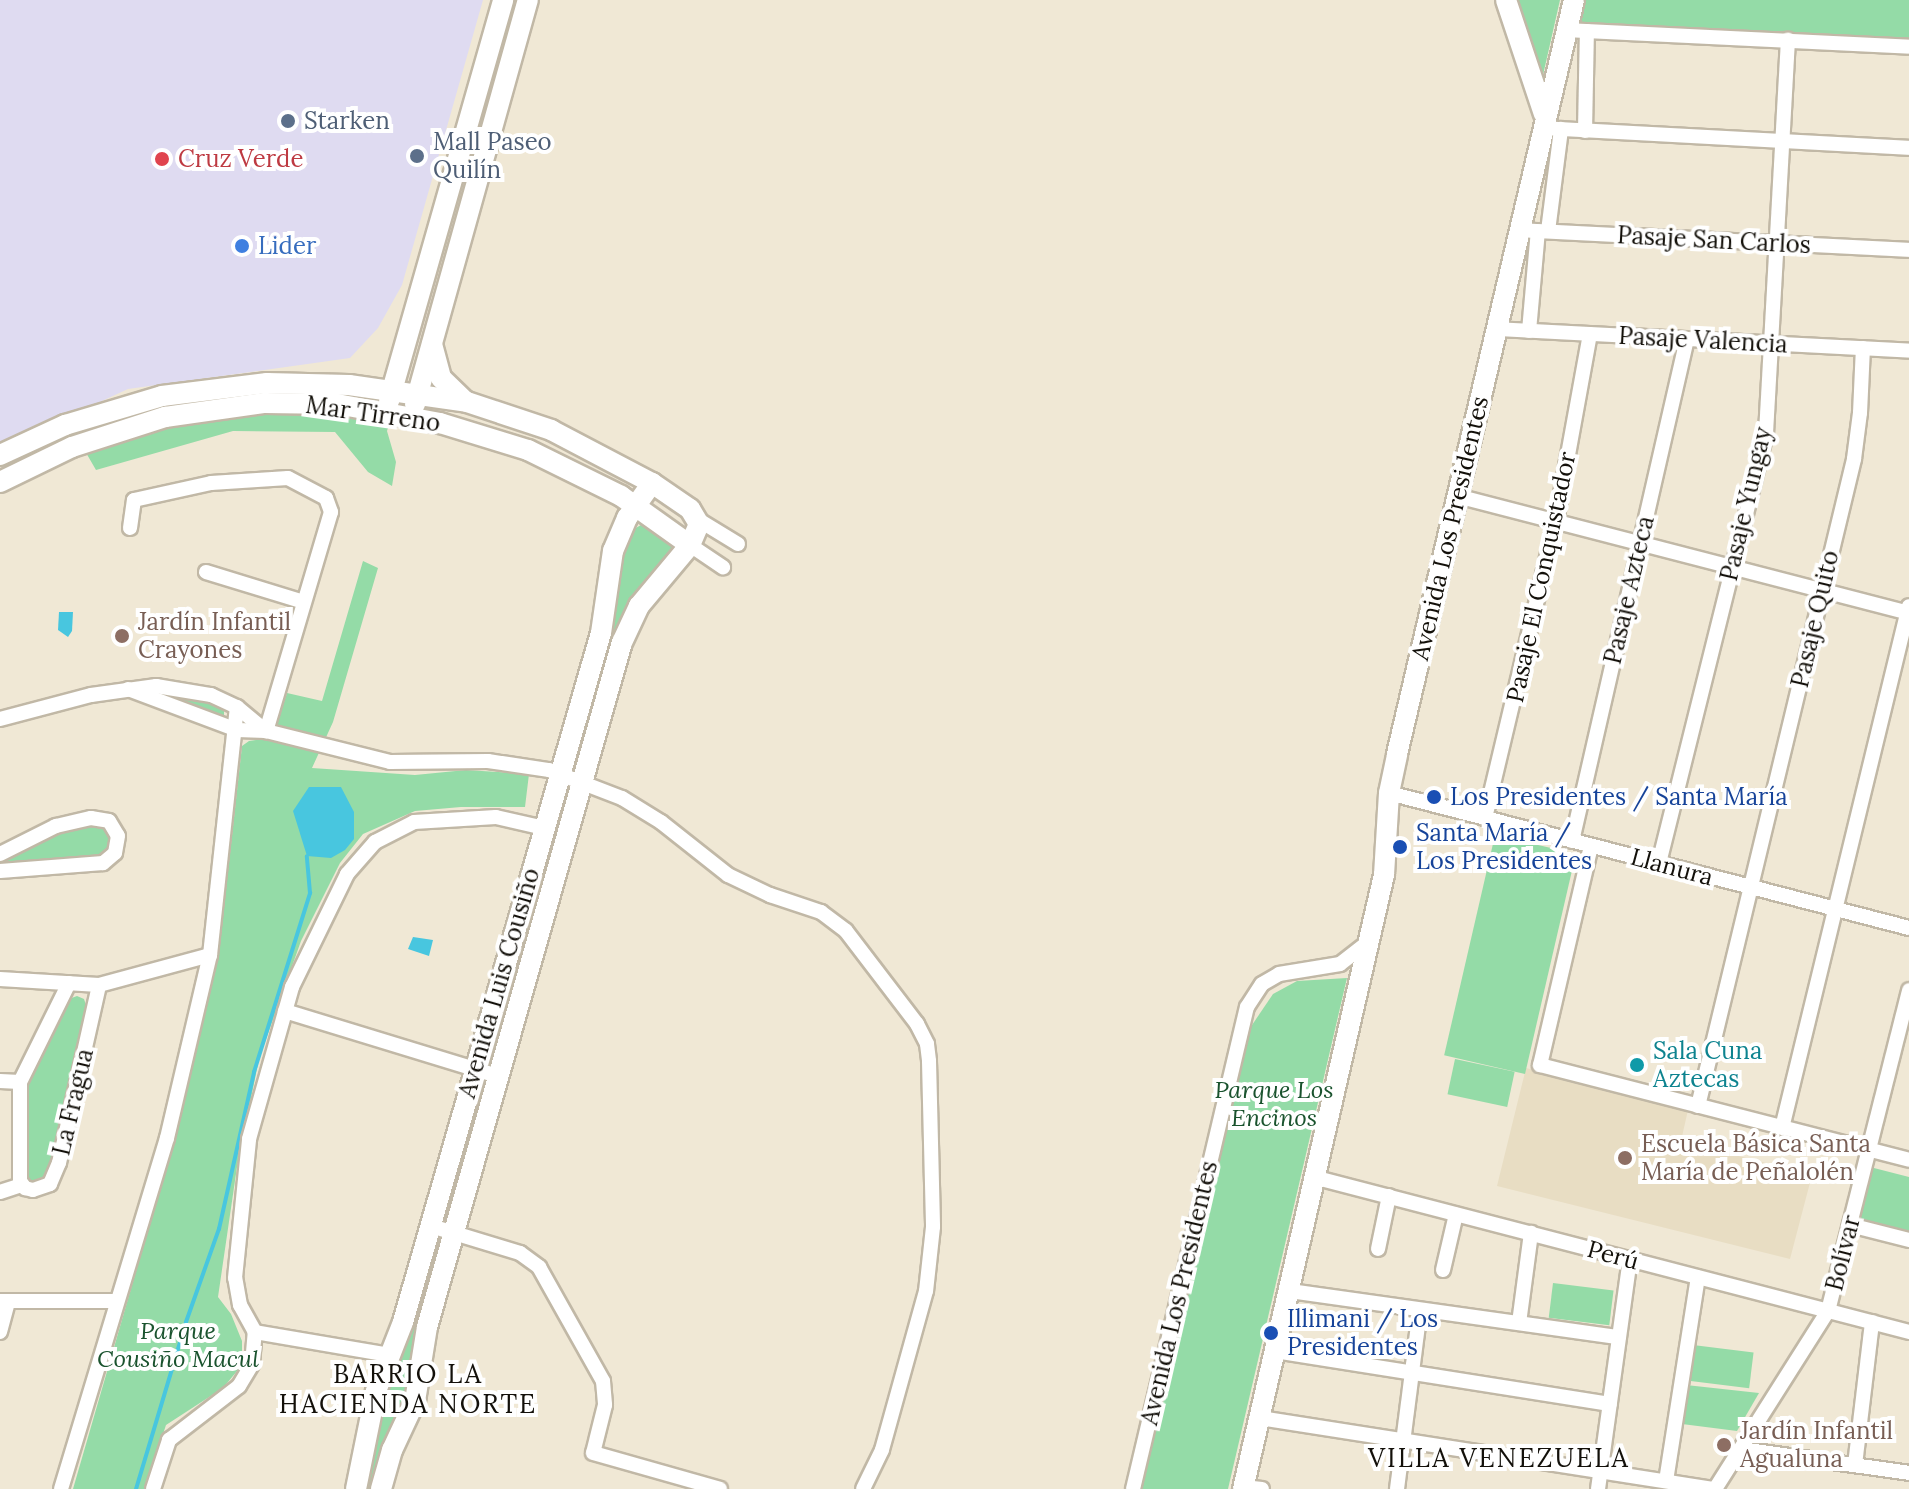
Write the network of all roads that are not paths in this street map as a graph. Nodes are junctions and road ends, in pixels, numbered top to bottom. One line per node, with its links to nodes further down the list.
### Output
1 (503, 0): 10 (street)
2 (528, 0): 12 (street)
3 (1506, 0): 8 (street)
4 (1574, 0): 5 (street, Avenida Los Presidentes)
5 (1577, 31): 6 (street); 8 (street, Avenida Los Presidentes); 9 (street)
6 (1788, 40): 7 (street); 11 (street, Pasaje Yungay)
7 (1909, 47)
8 (1549, 125): 9 (street); 14 (street, Avenida Los Presidentes); 14 (street)
9 (1585, 131): 11 (street)
10 (464, 136): 12 (street); 25 (street)
11 (1782, 141): 13 (street); 15 (street, Pasaje Yungay)
12 (488, 142): 21 (street)
13 (1909, 148)
14 (1535, 231): 15 (street, Pasaje San Carlos); 17 (street, Avenida Los Presidentes); 18 (street)
15 (1777, 243): 16 (street, Pasaje San Carlos); 22 (street, Pasaje Yungay)
16 (1909, 250)
17 (1496, 329): 18 (street, Pasaje Valencia); 33 (street, Avenida Los Presidentes)
18 (1529, 331): 19 (street, Pasaje Valencia)
19 (1590, 334): 20 (street, Pasaje Valencia); 35 (street, Pasaje El Conquistador)
20 (1687, 339): 22 (street, Pasaje Valencia); 38 (street, Pasaje Azteca)
21 (431, 340): 26 (street); 27 (street)
22 (1772, 344): 23 (street, Pasaje Valencia); 42 (street, Pasaje Yungay)
23 (1863, 348): 24 (street, Pasaje Valencia); 44 (street, Pasaje Quito)
24 (1909, 351)
25 (392, 390): 26 (street, Mar Tirreno); 28 (street); 30 (street, Mar Tirreno)
26 (418, 394): 27 (street, Mar Tirreno); 29 (street)
27 (467, 402): 32 (street, Mar Tirreno)
28 (386, 413): 29 (street, Mar Tirreno); 31 (street, Mar Tirreno)
29 (412, 417): 34 (street, Mar Tirreno)
30 (0, 455)
31 (0, 482)
32 (652, 483): 34 (street, Avenida Luis Cousiño); 36 (street, Mar Tirreno)
33 (1457, 496): 35 (street); 56 (street, Avenida Los Presidentes)
34 (635, 506): 40 (street, Mar Tirreno); 48 (street, Avenida Luis Cousiño)
35 (1556, 521): 38 (street); 57 (street, Pasaje El Conquistador)
36 (698, 522): 39 (street, Mar Tirreno); 40 (street, Avenida Luis Cousiño)
37 (130, 528): 45 (street)
38 (1640, 543): 42 (street); 59 (street, Pasaje Azteca)
39 (738, 544)
40 (690, 545): 41 (street, Mar Tirreno); 50 (street, Avenida Luis Cousiño)
41 (723, 567)
42 (1731, 567): 44 (street); 62 (street, Pasaje Yungay)
43 (206, 572): 45 (street)
44 (1822, 590): 46 (street); 64 (street, Pasaje Quito)
45 (304, 602): 53 (street)
46 (1908, 610): 65 (street)
47 (128, 689): 49 (street); 51 (street); 52 (street)
48 (579, 706): 50 (street); 54 (street, Avenida Luis Cousiño)
49 (237, 707): 52 (street); 53 (street)
50 (602, 713): 55 (street, Avenida Luis Cousiño)
51 (0, 719)
52 (237, 730): 53 (street); 68 (street)
53 (266, 731): 54 (street)
54 (560, 774): 55 (street); 58 (street, Avenida Luis Cousiño)
55 (583, 782): 75 (street, Avenida Luis Cousiño); 124 (street)
56 (1389, 793): 57 (street, Llanura); 67 (street, Avenida Los Presidentes)
57 (1485, 818): 59 (street, Llanura)
58 (544, 828): 73 (street); 74 (street, Avenida Luis Cousiño)
59 (1572, 841): 60 (street, Llanura)
60 (1591, 846): 62 (street, Llanura); 78 (street)
61 (0, 854): 63 (street)
62 (1659, 863): 64 (street, Llanura)
63 (0, 871)
64 (1752, 887): 65 (street, Llanura); 78 (street, Pasaje Quito)
65 (1836, 909): 66 (street, Llanura); 79 (street)
66 (1909, 928)
67 (1369, 941): 82 (street, Avenida Los Presidentes); 125 (street, Avenida Los Presidentes)
68 (210, 955): 71 (street); 98 (street)
69 (0, 979): 70 (street)
70 (69, 983): 71 (street); 77 (street, La Fragua)
71 (99, 985): 83 (street, La Fragua)
72 (1909, 990): 80 (street, Bolívar)
73 (285, 1011): 74 (street); 104 (street)
74 (474, 1068): 75 (street); 88 (street, Avenida Luis Cousiño)
75 (498, 1076): 89 (street, Avenida Luis Cousiño)
76 (0, 1081): 77 (street)
77 (20, 1082): 83 (street, La Fragua)
78 (1698, 1106): 79 (street)
79 (1782, 1128): 80 (street)
80 (1868, 1150): 81 (street); 87 (street, Bolívar)
81 (1909, 1160)
82 (1317, 1178): 85 (street, Perú); 96 (street, Avenida Los Presidentes)
83 (22, 1185): 84 (street)
84 (0, 1192)
85 (1389, 1196): 86 (street, Perú); 92 (street)
86 (1456, 1214): 90 (street, Perú); 94 (street)
87 (1850, 1225): 91 (street); 100 (street, Bolívar)
88 (431, 1226): 89 (street); 108 (street, Avenida Luis Cousiño)
89 (454, 1233): 122 (street, Avenida Luis Cousiño); 123 (street)
90 (1531, 1233): 93 (street, Perú); 102 (street)
91 (1909, 1240)
92 (1378, 1249)
93 (1630, 1259): 95 (street, Perú); 106 (street)
94 (1443, 1270)
95 (1698, 1277): 100 (street, Perú); 117 (street)
96 (1290, 1291): 99 (street); 107 (street, Avenida Los Presidentes)
97 (4, 1301): 98 (street); 103 (street)
98 (116, 1301): 119 (street)
99 (1420, 1310): 102 (street); 109 (street)
100 (1828, 1311): 101 (street, Perú); 113 (street, Bolívar)
101 (1872, 1322): 105 (street, Perú); 114 (street)
102 (1519, 1323): 106 (street)
103 (0, 1332)
104 (255, 1332): 108 (street); 120 (street)
105 (1909, 1332)
106 (1619, 1337): 110 (street)
107 (1275, 1351): 109 (street); 111 (street, Avenida Los Presidentes)
108 (390, 1355): 121 (street, Avenida Luis Cousiño)
109 (1411, 1372): 110 (street); 112 (street)
110 (1610, 1404): 115 (street)
111 (1260, 1418): 112 (street); 118 (street, Avenida Los Presidentes)
112 (1404, 1440): 115 (street); 126 (street)
113 (1741, 1449): 114 (street); 128 (street, Bolívar)
114 (1855, 1465): 116 (street)
115 (1601, 1471): 117 (street); 127 (street)
116 (1909, 1473)
117 (1666, 1481): 128 (street)
118 (1249, 1488)
119 (61, 1489)
120 (153, 1489)
121 (356, 1489)
122 (381, 1489)
123 (720, 1489)
124 (863, 1489)
125 (1133, 1489)
126 (1397, 1489)
127 (1598, 1489)
128 (1714, 1489)

